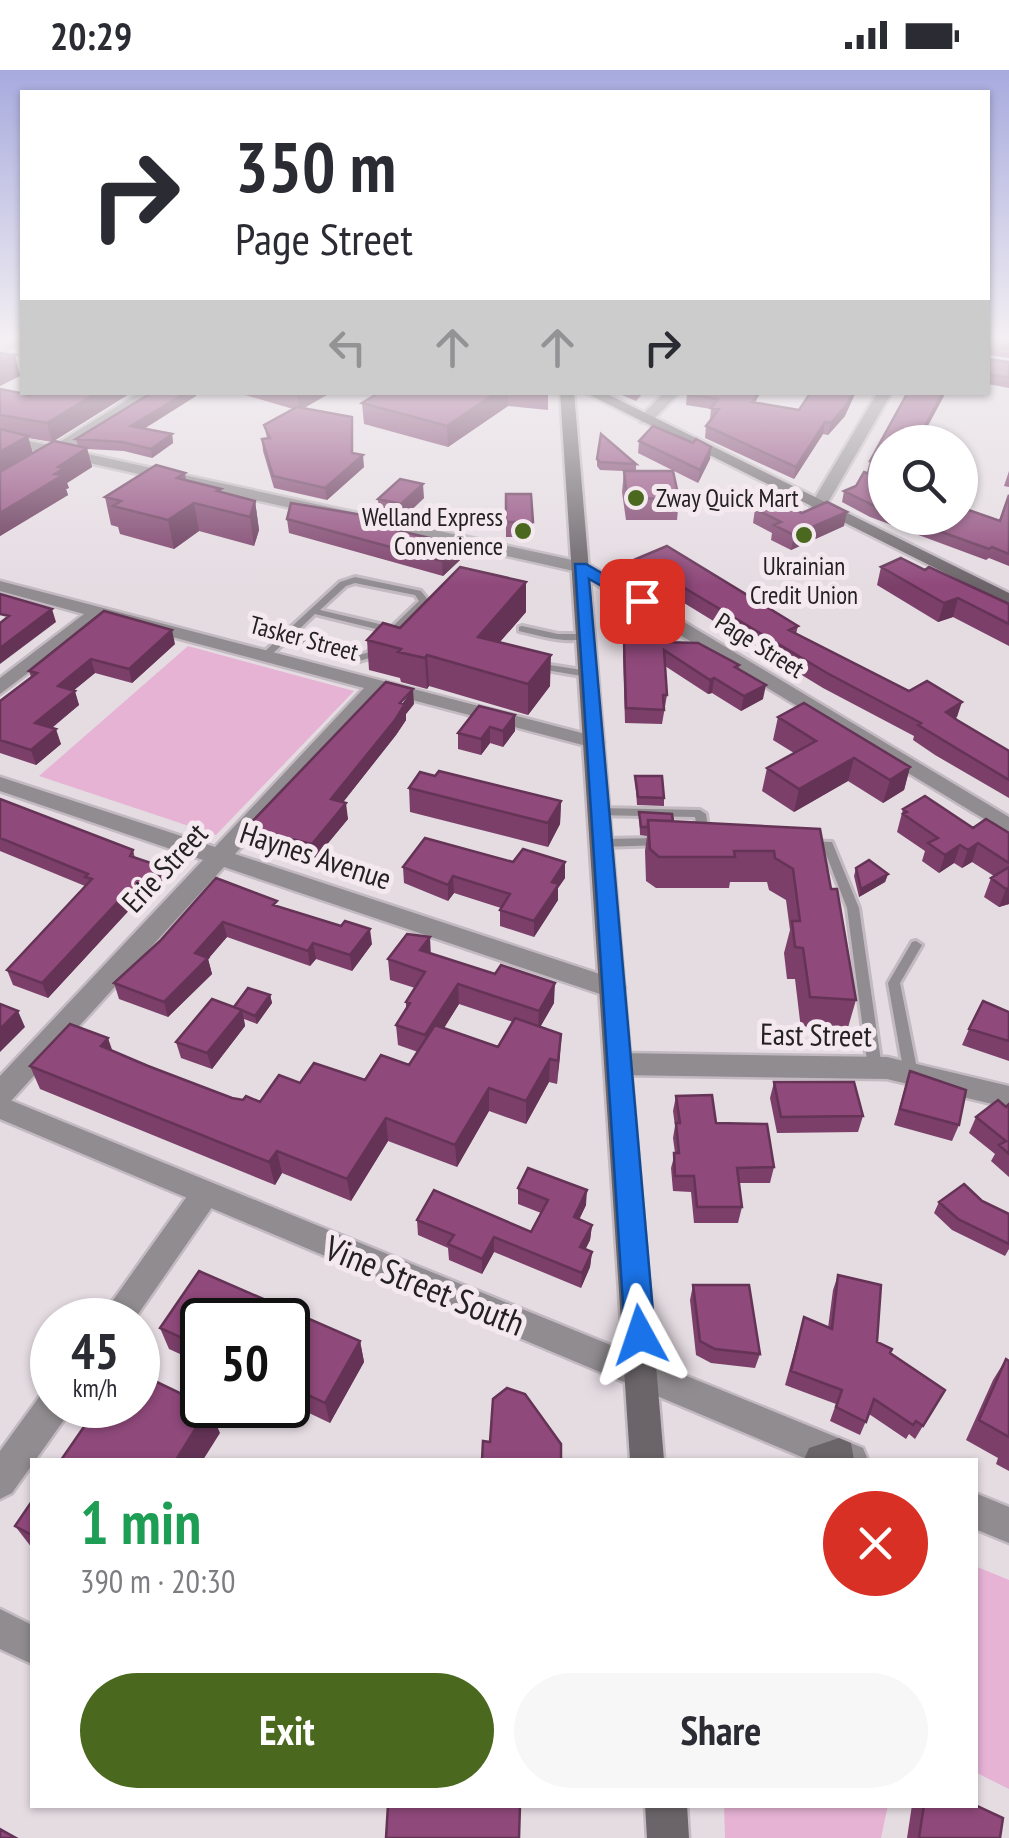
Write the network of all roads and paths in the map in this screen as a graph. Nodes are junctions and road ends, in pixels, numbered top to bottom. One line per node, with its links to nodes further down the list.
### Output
1 (100, 422): 8 (street)
2 (569, 422): 6 (main road)
3 (575, 422): 6 (main road)
4 (649, 422): 10 (main road)
5 (868, 422): 10 (street)
6 (569, 433): 11 (main road)
7 (0, 439): 8 (street, Page Street)
8 (56, 451): 9 (street); 11 (street, Page Street)
9 (0, 486)
10 (818, 506): 13 (main road)
11 (580, 568): 18 (main road); 28 (street, Page Street)
12 (0, 586): 15 (street, Tasker Street)
13 (1009, 600)
14 (313, 611): 17 (lane); 17 (lane); 19 (lane)
15 (97, 612): 20 (street, Tasker Street); 24 (street)
16 (522, 628): 18 (lane)
17 (394, 631): 19 (lane)
18 (586, 636): 22 (main road)
19 (283, 640): 20 (lane)
20 (265, 656): 23 (street, Tasker Street)
21 (528, 663): 22 (lane)
22 (588, 674): 25 (main road)
23 (378, 686): 25 (street, Tasker Street); 33 (street, Erie Street)
24 (0, 688)
25 (594, 742): 27 (main road)
26 (0, 784): 33 (street, Haynes Avenue)
27 (599, 812): 30 (main road); 31 (lane)
28 (1009, 828)
29 (672, 842): 30 (lane)
30 (601, 843): 35 (main road)
31 (721, 844)
32 (792, 845): 37 (lane)
33 (217, 857): 35 (street, Haynes Avenue); 39 (street, Erie Street)
34 (916, 945): 38 (lane)
35 (612, 988): 36 (main road)
36 (618, 1064): 37 (street, East Street); 44 (main road)
37 (875, 1068): 38 (street, East Street)
38 (911, 1074): 40 (street, East Street)
39 (0, 1094)
40 (1009, 1097)
41 (0, 1107): 42 (street, Vine Street South)
42 (205, 1194): 43 (street); 44 (street, Vine Street South)
43 (131, 1298)
44 (643, 1374): 46 (main road); 47 (street, Vine Street South)
45 (37, 1428): 48 (street)
46 (648, 1458)
47 (837, 1458)
48 (0, 1480)
49 (978, 1512): 50 (street)
50 (1009, 1525)
51 (0, 1628): 52 (street)
52 (30, 1643)
53 (666, 1808): 54 (main road)
54 (668, 1838)

